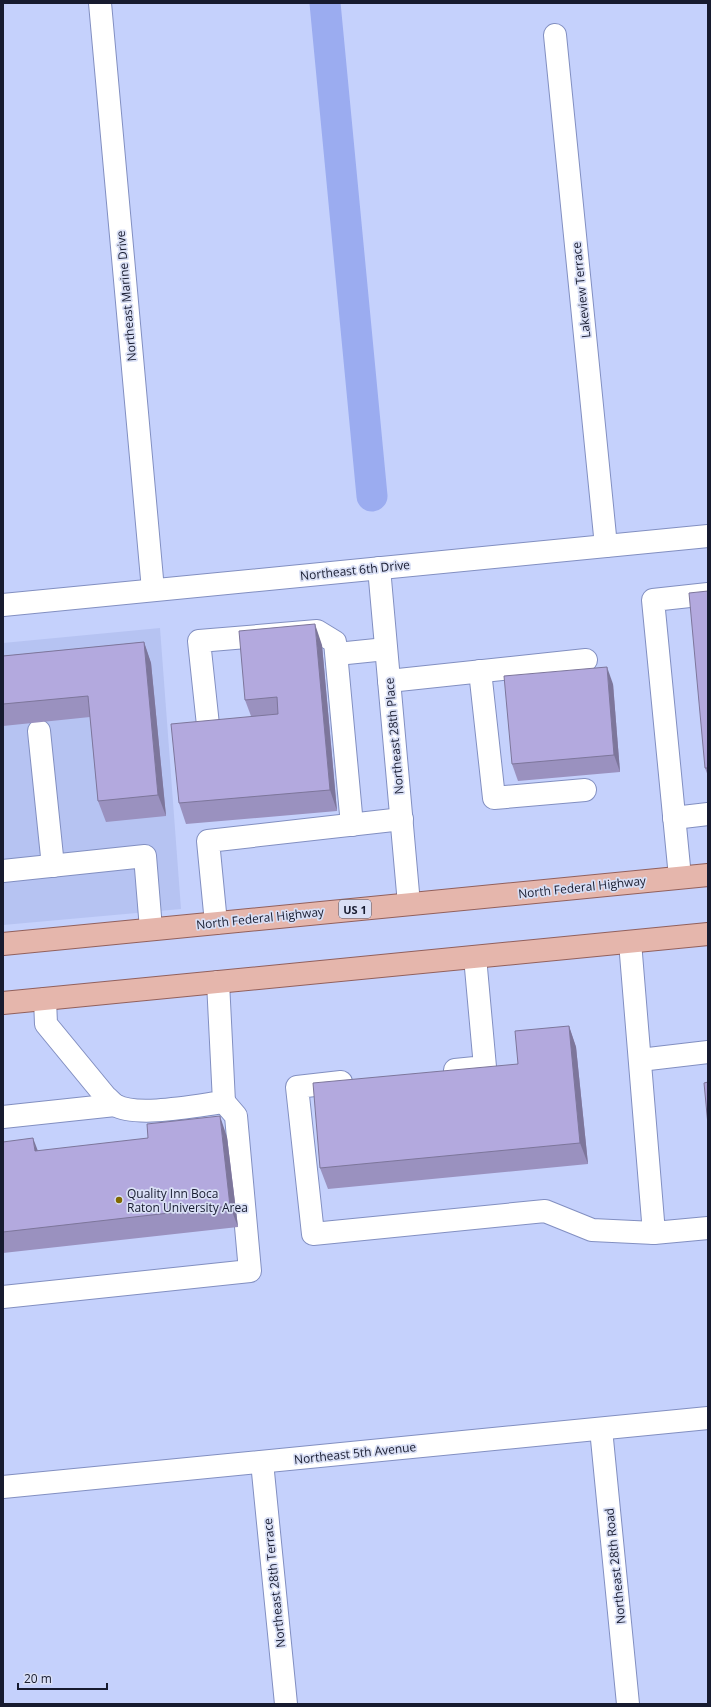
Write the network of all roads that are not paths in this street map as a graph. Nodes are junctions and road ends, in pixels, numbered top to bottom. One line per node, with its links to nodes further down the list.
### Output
1 (100, 3): 6 (street, Northeast Marine Drive)
2 (555, 35): 4 (street, Lakeview Terrace)
3 (708, 536): 4 (street, Northeast 6th Drive)
4 (606, 546): 5 (street, Northeast 6th Drive)
5 (379, 568): 6 (street, Northeast 6th Drive); 9 (street, Northeast 28th Place)
6 (153, 590): 8 (street, Northeast 6th Drive)
7 (708, 594): 18 (street)
8 (3, 605)
9 (386, 650): 10 (street); 13 (street, Northeast 28th Place)
10 (336, 654): 14 (street); 20 (street)
11 (586, 660): 12 (street)
12 (480, 671): 13 (street); 16 (street)
13 (389, 681): 19 (street, Northeast 28th Place)
14 (208, 726)
15 (39, 731): 21 (street)
16 (584, 790)
17 (708, 814): 18 (street)
18 (674, 818): 24 (street)
19 (402, 819): 20 (street); 25 (street, Northeast 28th Place)
20 (352, 825): 26 (street)
21 (53, 866): 22 (street); 27 (street)
22 (3, 871)
23 (708, 875): 24 (main road, North Federal Highway / US 1)
24 (680, 877): 25 (main road, North Federal Highway / US 1)
25 (409, 904): 26 (main road, North Federal Highway / US 1)
26 (216, 923): 27 (main road, North Federal Highway / US 1)
27 (151, 929): 30 (main road, North Federal Highway / US 1)
28 (708, 934): 29 (main road)
29 (630, 942): 31 (main road); 36 (street)
30 (3, 944)
31 (475, 957): 32 (main road); 37 (street)
32 (218, 982): 33 (main road); 39 (street)
33 (45, 999): 34 (main road); 40 (street)
34 (3, 1003)
35 (708, 1052): 36 (street)
36 (640, 1060): 43 (street)
37 (438, 1072)
38 (360, 1080): 43 (street)
39 (224, 1102): 40 (street); 44 (street)
40 (115, 1105): 41 (street)
41 (3, 1118)
42 (708, 1228): 43 (street)
43 (654, 1234)
44 (3, 1297)
45 (708, 1418): 46 (street, Northeast 5th Avenue)
46 (602, 1429): 47 (street, Northeast 5th Avenue); 50 (street, Northeast 28th Road)
47 (262, 1462): 48 (street, Northeast 5th Avenue); 49 (street, Northeast 28th Terrace)
48 (3, 1487)
49 (286, 1704)
50 (628, 1704)

